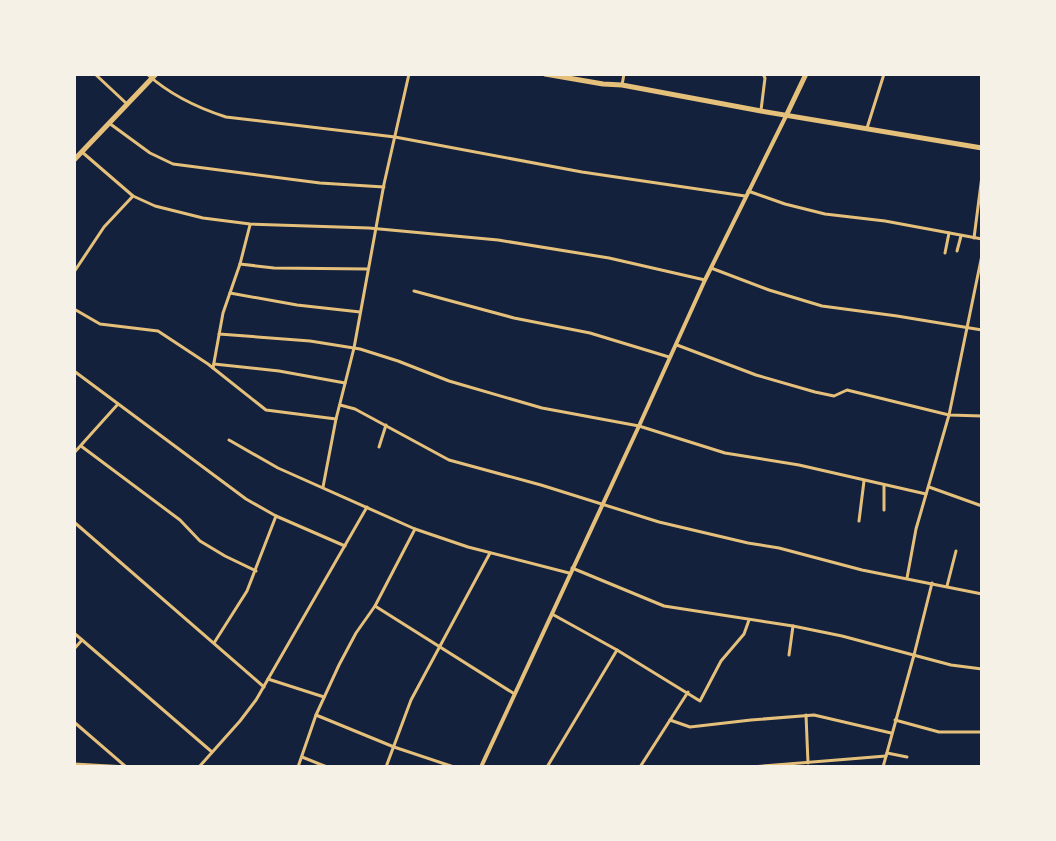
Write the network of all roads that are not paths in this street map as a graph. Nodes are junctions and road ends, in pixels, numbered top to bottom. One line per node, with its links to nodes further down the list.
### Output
1 (95, 74): 11 (street)
2 (147, 74): 9 (street)
3 (409, 74): 16 (street)
4 (545, 74): 10 (main road)
5 (624, 74): 10 (street)
6 (806, 74): 13 (main road)
7 (884, 74): 15 (street)
8 (765, 75): 12 (street)
9 (154, 76): 11 (main road); 16 (street)
10 (622, 85): 12 (main road)
11 (127, 104): 14 (main road)
12 (761, 111): 13 (main road)
13 (786, 116): 15 (main road); 22 (street)
14 (109, 123): 18 (main road); 21 (street)
15 (867, 128): 17 (main road)
16 (395, 137): 21 (street); 22 (street)
17 (982, 148)
18 (82, 151): 19 (main road); 23 (street)
19 (74, 160)
20 (982, 176): 28 (street)
21 (384, 187): 25 (street)
22 (746, 193): 26 (street); 34 (street)
23 (133, 196): 24 (street); 36 (street)
24 (250, 224): 25 (street); 33 (street)
25 (376, 228): 35 (street); 37 (street)
26 (949, 233): 27 (street); 31 (street)
27 (961, 236): 28 (street); 30 (street)
28 (974, 238): 29 (street)
29 (982, 239)
30 (957, 251)
31 (945, 253)
32 (982, 255): 42 (street)
33 (240, 264): 35 (street); 39 (street)
34 (711, 268): 37 (street); 42 (street)
35 (368, 269): 41 (street)
36 (74, 272)
37 (705, 280): 45 (street)
38 (414, 291): 47 (street)
39 (230, 293): 41 (street); 44 (street)
40 (74, 309): 48 (street)
41 (360, 312): 46 (street)
42 (967, 328): 43 (street); 53 (street)
43 (982, 330)
44 (219, 334): 46 (street); 48 (street)
45 (677, 345): 47 (street); 53 (street)
46 (354, 348): 50 (street); 57 (street)
47 (670, 358): 57 (street)
48 (214, 366): 50 (street); 55 (street)
49 (74, 371): 51 (street)
50 (345, 383): 52 (street)
51 (118, 404): 59 (street); 71 (street)
52 (340, 405): 55 (street); 56 (street)
53 (949, 415): 54 (street); 65 (street)
54 (982, 416)
55 (336, 419): 64 (street)
56 (386, 425): 60 (street); 67 (street)
57 (639, 426): 62 (street); 67 (street)
58 (229, 440): 64 (street)
59 (81, 446): 61 (street); 79 (street)
60 (379, 447)
61 (74, 453)
62 (864, 481): 63 (street); 72 (street)
63 (884, 485): 66 (street); 70 (street)
64 (323, 487): 69 (street)
65 (929, 487): 66 (street); 68 (street)
66 (926, 494): 80 (street)
67 (602, 503): 78 (street); 80 (street)
68 (982, 506)
69 (367, 507): 74 (street); 75 (street)
70 (884, 510)
71 (276, 516): 75 (street); 79 (street)
72 (859, 521)
73 (74, 522): 90 (street)
74 (415, 529): 77 (street); 84 (street)
75 (345, 546): 97 (street)
76 (956, 551): 82 (street)
77 (490, 553): 78 (street); 91 (street)
78 (571, 570): 85 (street); 86 (street)
79 (256, 571): 90 (street)
80 (907, 578): 81 (street)
81 (932, 583): 82 (street); 95 (street)
82 (947, 586): 83 (street)
83 (982, 594)
84 (375, 606): 91 (street); 101 (street)
85 (552, 614): 93 (street); 100 (street)
86 (749, 620): 87 (street); 99 (street)
87 (793, 626): 94 (street); 95 (street)
88 (74, 633): 89 (street)
89 (82, 640): 92 (street); 110 (street)
90 (214, 643): 98 (street)
91 (441, 646): 100 (street); 109 (street)
92 (74, 649)
93 (617, 650): 99 (street); 123 (street)
94 (789, 655)
95 (914, 655): 96 (street); 105 (street)
96 (982, 669)
97 (268, 679): 98 (street); 101 (street)
98 (264, 687): 110 (street)
99 (688, 692): 104 (street)
100 (514, 694): 122 (street)
101 (324, 697): 102 (street)
102 (316, 715): 109 (street); 112 (street)
103 (806, 715): 104 (street); 108 (street); 114 (street)
104 (670, 720): 124 (street)
105 (895, 720): 107 (street); 108 (street)
106 (74, 722): 116 (street)
107 (982, 732)
108 (891, 733): 111 (street)
109 (394, 747): 120 (street); 121 (street)
110 (212, 752): 117 (street)
111 (886, 754): 113 (street); 114 (street); 126 (street)
112 (302, 757): 118 (street); 119 (street)
113 (907, 757)
114 (808, 763): 125 (street)
115 (74, 764): 116 (street)
116 (126, 767)
117 (199, 767)
118 (298, 767)
119 (327, 767)
120 (386, 767)
121 (454, 767)
122 (481, 767)
123 (547, 767)
124 (640, 767)
125 (751, 767)
126 (883, 767)

